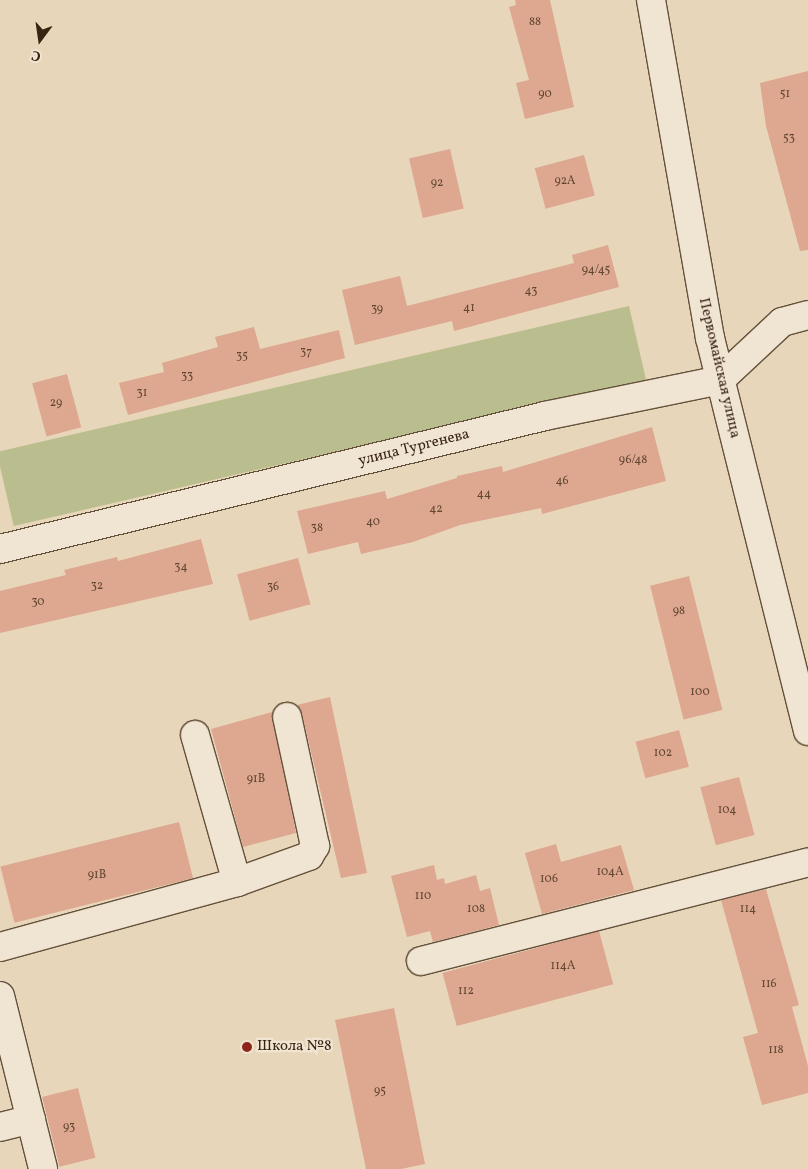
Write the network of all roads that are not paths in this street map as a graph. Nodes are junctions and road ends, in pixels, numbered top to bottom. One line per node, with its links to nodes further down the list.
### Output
1 (651, 0): 3 (street, Первомайская улица)
2 (808, 316): 3 (street)
3 (720, 380): 4 (street, улица Тургенева); 6 (street, Первомайская улица)
4 (0, 549)
5 (287, 717): 9 (street)
6 (808, 731)
7 (195, 735): 9 (street)
8 (808, 862): 11 (street)
9 (237, 882): 10 (street)
10 (0, 947)
11 (421, 961)
12 (0, 996): 13 (street)
13 (31, 1119): 14 (street); 15 (street)
14 (0, 1127)
15 (43, 1169)

